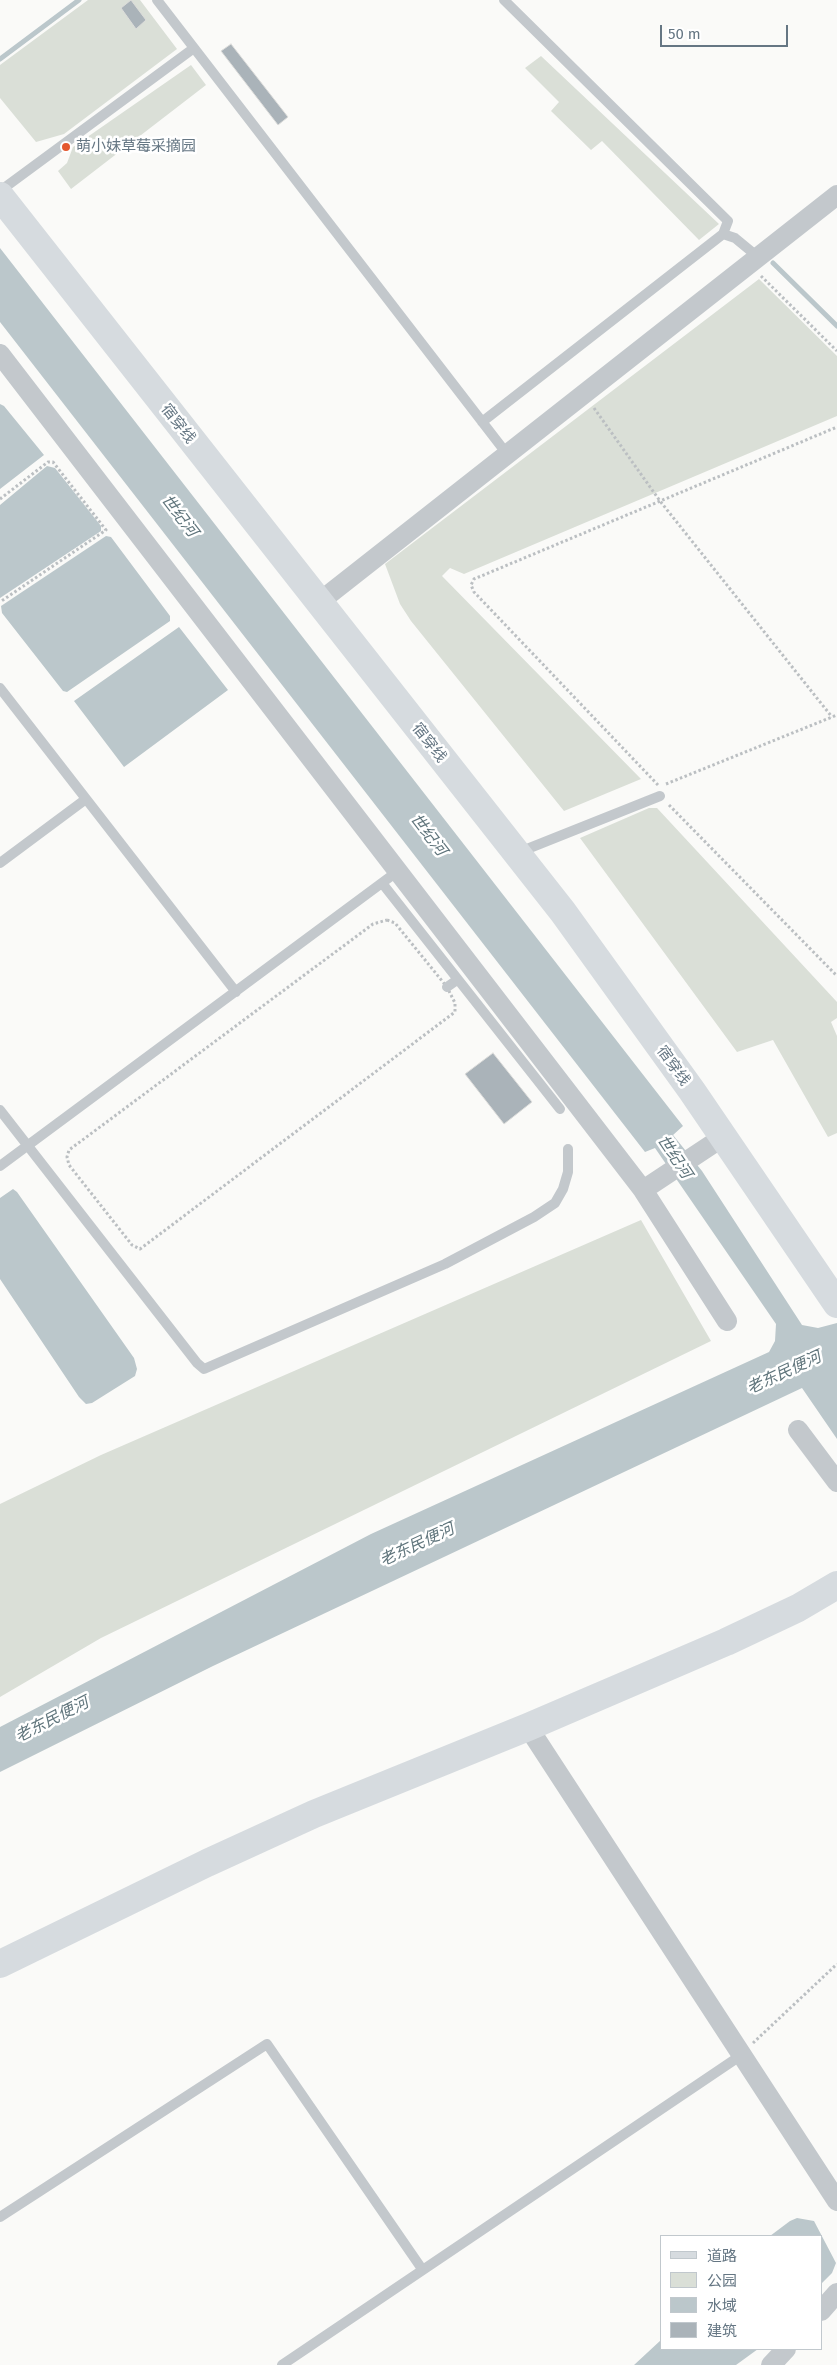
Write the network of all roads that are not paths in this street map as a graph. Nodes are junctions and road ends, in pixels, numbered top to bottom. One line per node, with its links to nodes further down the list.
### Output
1 (157, 0): 3 (lane)
2 (504, 0): 7 (lane)
3 (194, 48): 4 (lane); 10 (lane)
4 (0, 191)
5 (837, 195): 8 (street)
6 (0, 196): 12 (street, 宿穿线)
7 (723, 234): 8 (lane); 10 (lane)
8 (754, 260): 11 (street)
9 (0, 354): 18 (street)
10 (482, 422): 11 (lane)
11 (507, 454): 12 (street)
12 (318, 603): 16 (street, 宿穿线)
13 (0, 688): 15 (lane)
14 (660, 796): 16 (lane)
15 (86, 799): 17 (lane); 22 (lane)
16 (516, 854): 25 (street, 宿穿线)
17 (0, 863)
18 (398, 871): 19 (lane); 29 (street)
19 (382, 883): 20 (lane); 22 (lane)
20 (457, 980): 21 (lane); 23 (lane)
21 (447, 987)
22 (236, 992): 26 (lane)
23 (560, 1109)
24 (0, 1110): 26 (lane)
25 (714, 1142): 29 (street); 30 (street, 宿穿线)
26 (27, 1145): 27 (lane); 28 (lane)
27 (568, 1149)
28 (0, 1166)
29 (649, 1186): 31 (street)
30 (837, 1304)
31 (727, 1321)
32 (798, 1430): 33 (street)
33 (837, 1482)
34 (837, 1585): 36 (street)
35 (837, 1602): 36 (street)
36 (530, 1732): 37 (street); 38 (street); 39 (street)
37 (0, 1964)
38 (0, 1977)
39 (740, 2056): 40 (street); 42 (lane)
40 (837, 2201)
41 (0, 2217): 42 (lane)
42 (422, 2269): 46 (lane)
43 (837, 2293): 44 (street)
44 (822, 2310)
45 (785, 2350): 47 (street)
46 (282, 2365)
47 (772, 2365)

